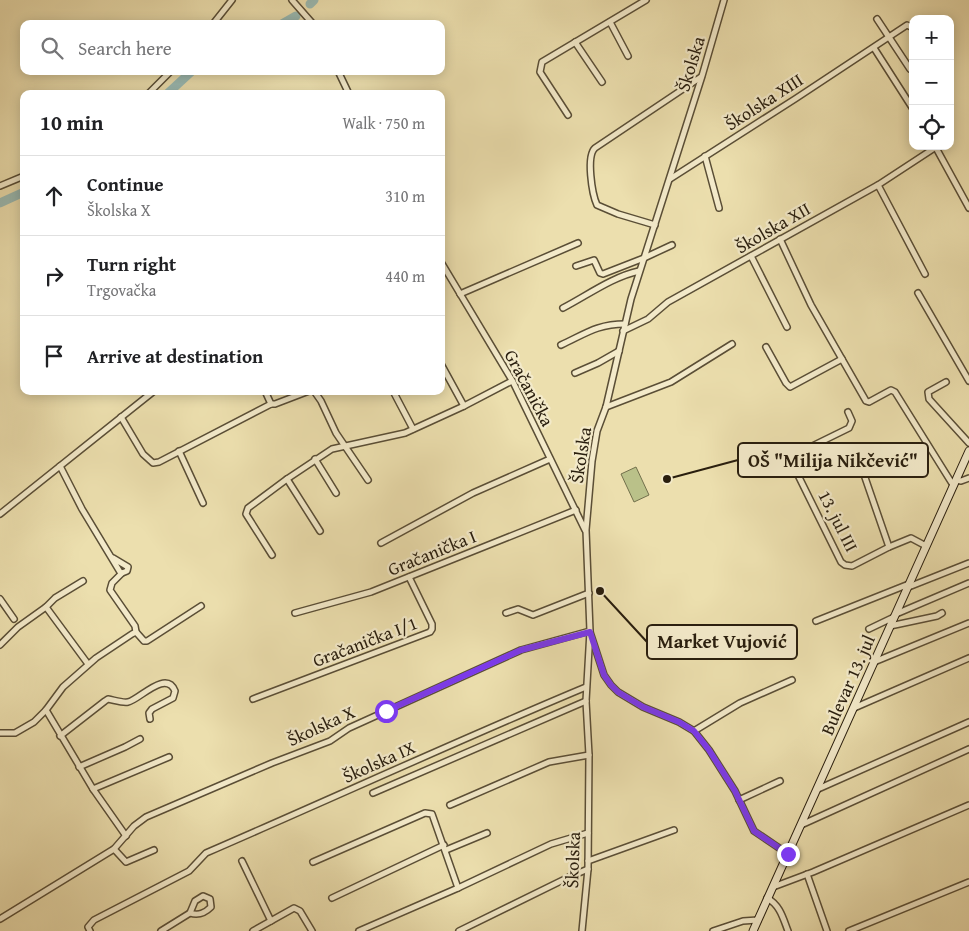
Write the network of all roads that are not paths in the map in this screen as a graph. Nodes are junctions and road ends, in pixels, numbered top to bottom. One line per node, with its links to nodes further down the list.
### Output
1 (232, 0): 6 (street)
2 (292, 0): 7 (street)
3 (646, 0): 8 (street)
4 (724, 0): 17 (street, Školska)
5 (877, 19): 10 (street)
6 (216, 20)
7 (310, 20)
8 (610, 22): 11 (street); 13 (street)
9 (909, 26): 10 (street, Školska XIII)
10 (889, 36): 12 (street, Školska XIII); 14 (street)
11 (575, 42): 18 (street); 22 (street)
12 (874, 48): 21 (street); 25 (street, Školska XIII)
13 (628, 56)
14 (909, 67)
15 (167, 75): 19 (street)
16 (340, 75): 20 (street)
17 (702, 76): 27 (street, Školska); 32 (street)
18 (602, 82)
19 (152, 90)
20 (347, 90)
21 (910, 105)
22 (568, 115)
23 (929, 150): 28 (street, Školska XII)
24 (937, 150): 31 (street)
25 (706, 156): 27 (street, Školska XIII); 30 (street)
26 (20, 178): 29 (street)
27 (669, 179): 32 (street, Školska)
28 (878, 185): 33 (street, Školska XII); 42 (street)
29 (0, 186)
30 (719, 208)
31 (969, 208)
32 (655, 225): 37 (street, Školska)
33 (780, 239): 36 (street, Školska XII); 54 (street)
34 (578, 243): 45 (street)
35 (672, 244): 37 (street)
36 (751, 256): 48 (street); 49 (street, Školska XII)
37 (644, 258): 38 (street); 40 (street, Školska)
38 (576, 266)
39 (445, 269): 41 (street, Gračanička)
40 (639, 271): 46 (street); 47 (street, Školska)
41 (448, 274): 43 (street); 45 (street, Gračanička)
42 (925, 274)
43 (445, 275)
44 (918, 293): 58 (street)
45 (460, 294): 57 (street, Gračanička)
46 (563, 308)
47 (625, 324): 49 (street, Školska); 51 (street)
48 (787, 327)
49 (623, 331): 53 (street, Školska)
50 (732, 344): 67 (street)
51 (561, 345)
52 (766, 348): 54 (street)
53 (619, 351): 56 (street); 67 (street, Školska)
54 (842, 359): 84 (street)
55 (445, 371): 66 (street)
56 (575, 373)
57 (512, 380): 66 (street); 77 (street, Gračanička)
58 (969, 381)
59 (946, 382): 71 (street)
60 (149, 395): 69 (street)
61 (267, 395): 65 (street)
62 (299, 395): 65 (street)
63 (317, 395): 72 (street)
64 (395, 395): 70 (street)
65 (271, 404): 74 (street)
66 (464, 406): 70 (street)
67 (606, 407): 89 (street, Školska)
68 (848, 412): 80 (street, 13. jul III)
69 (121, 417): 74 (street); 79 (street)
70 (412, 428): 72 (street)
71 (969, 443)
72 (345, 445): 76 (street); 83 (street)
73 (846, 449): 80 (street)
74 (179, 451): 86 (street)
75 (969, 451): 84 (street, Bulevar 13. jul)
76 (316, 459): 82 (street); 85 (street)
77 (550, 459): 87 (street, Gračanička); 91 (street)
78 (860, 463): 93 (street)
79 (60, 466): 88 (street); 113 (street)
80 (798, 473): 93 (street, 13. jul III)
81 (969, 478): 84 (street)
82 (287, 479): 90 (street); 94 (street)
83 (368, 480)
84 (955, 483): 92 (street, Bulevar 13. jul)
85 (336, 493)
86 (203, 503)
87 (576, 510): 89 (street, Gračanička); 96 (street, Gračanička I)
88 (0, 514)
89 (586, 530): 100 (street, Školska)
90 (320, 531)
91 (381, 543)
92 (926, 546): 93 (street, 13. jul III); 99 (street, Bulevar 13. jul)
93 (889, 547)
94 (272, 555)
95 (969, 563): 99 (street)
96 (409, 576): 104 (street, Gračanička I); 121 (street, Gračanička I/1)
97 (83, 581): 103 (street)
98 (969, 582): 107 (street)
99 (907, 586): 107 (street, Bulevar 13. jul); 109 (street)
100 (589, 593): 105 (street); 114 (street, Školska)
101 (0, 599): 108 (street)
102 (201, 606): 113 (street)
103 (46, 607): 115 (street); 118 (street)
104 (295, 613)
105 (506, 613)
106 (942, 613): 111 (street)
107 (895, 616): 111 (street, Bulevar 13. jul); 112 (street)
108 (14, 619)
109 (816, 621)
110 (969, 623): 117 (street)
111 (890, 626): 117 (street, Bulevar 13. jul)
112 (870, 629)
113 (136, 632): 118 (street)
114 (590, 632): 120 (street, Školska); 127 (street); 146 (street, Školska X)
115 (0, 645)
116 (969, 658): 123 (street)
117 (874, 662): 123 (street, Bulevar 13. jul)
118 (88, 664): 124 (street)
119 (792, 680): 127 (street)
120 (586, 687): 122 (street, Školska); 165 (street, Školska IX)
121 (253, 699)
122 (586, 701): 132 (street, Školska); 138 (street)
123 (854, 708): 137 (street, Bulevar 13. jul)
124 (46, 710): 128 (street); 129 (street)
125 (150, 719): 129 (street)
126 (969, 722): 137 (street)
127 (694, 731): 139 (street)
128 (0, 733)
129 (60, 736): 134 (street)
130 (140, 739): 134 (street)
131 (969, 750): 142 (street)
132 (589, 756): 140 (street); 145 (street, Školska)
133 (169, 757): 136 (street)
134 (79, 767): 136 (street)
135 (780, 781): 139 (street)
136 (93, 789): 146 (street)
137 (818, 789): 142 (street, Bulevar 13. jul)
138 (373, 793)
139 (739, 800): 150 (street)
140 (450, 805)
141 (969, 805): 155 (street)
142 (801, 825): 150 (street, Bulevar 13. jul)
143 (674, 830): 152 (street)
144 (487, 833): 147 (street)
145 (588, 833): 152 (street, Školska); 158 (street)
146 (126, 836): 148 (street, Školska X)
147 (445, 848): 153 (street); 158 (street); 159 (street)
148 (114, 850): 149 (street); 162 (street, Školska X)
149 (154, 850)
150 (788, 854): 157 (street, Bulevar 13. jul)
151 (242, 861): 164 (street)
152 (588, 861): 154 (street, Školska)
153 (313, 862)
154 (588, 870): 170 (street); 171 (street, Školska)
155 (807, 874): 157 (street); 175 (street)
156 (969, 882): 176 (street)
157 (772, 887): 160 (street, Bulevar 13. jul)
158 (458, 888): 169 (street)
159 (332, 898)
160 (767, 898): 163 (street, Bulevar 13. jul); 174 (street)
161 (190, 913): 166 (street)
162 (0, 919)
163 (758, 920): 172 (street); 173 (street, Bulevar 13. jul)
164 (271, 921): 167 (street); 168 (street)
165 (90, 931)
166 (161, 931)
167 (253, 931)
168 (312, 931)
169 (359, 931)
170 (459, 931)
171 (582, 931)
172 (713, 931)
173 (753, 931)
174 (788, 931)
175 (827, 931)
176 (849, 931)

